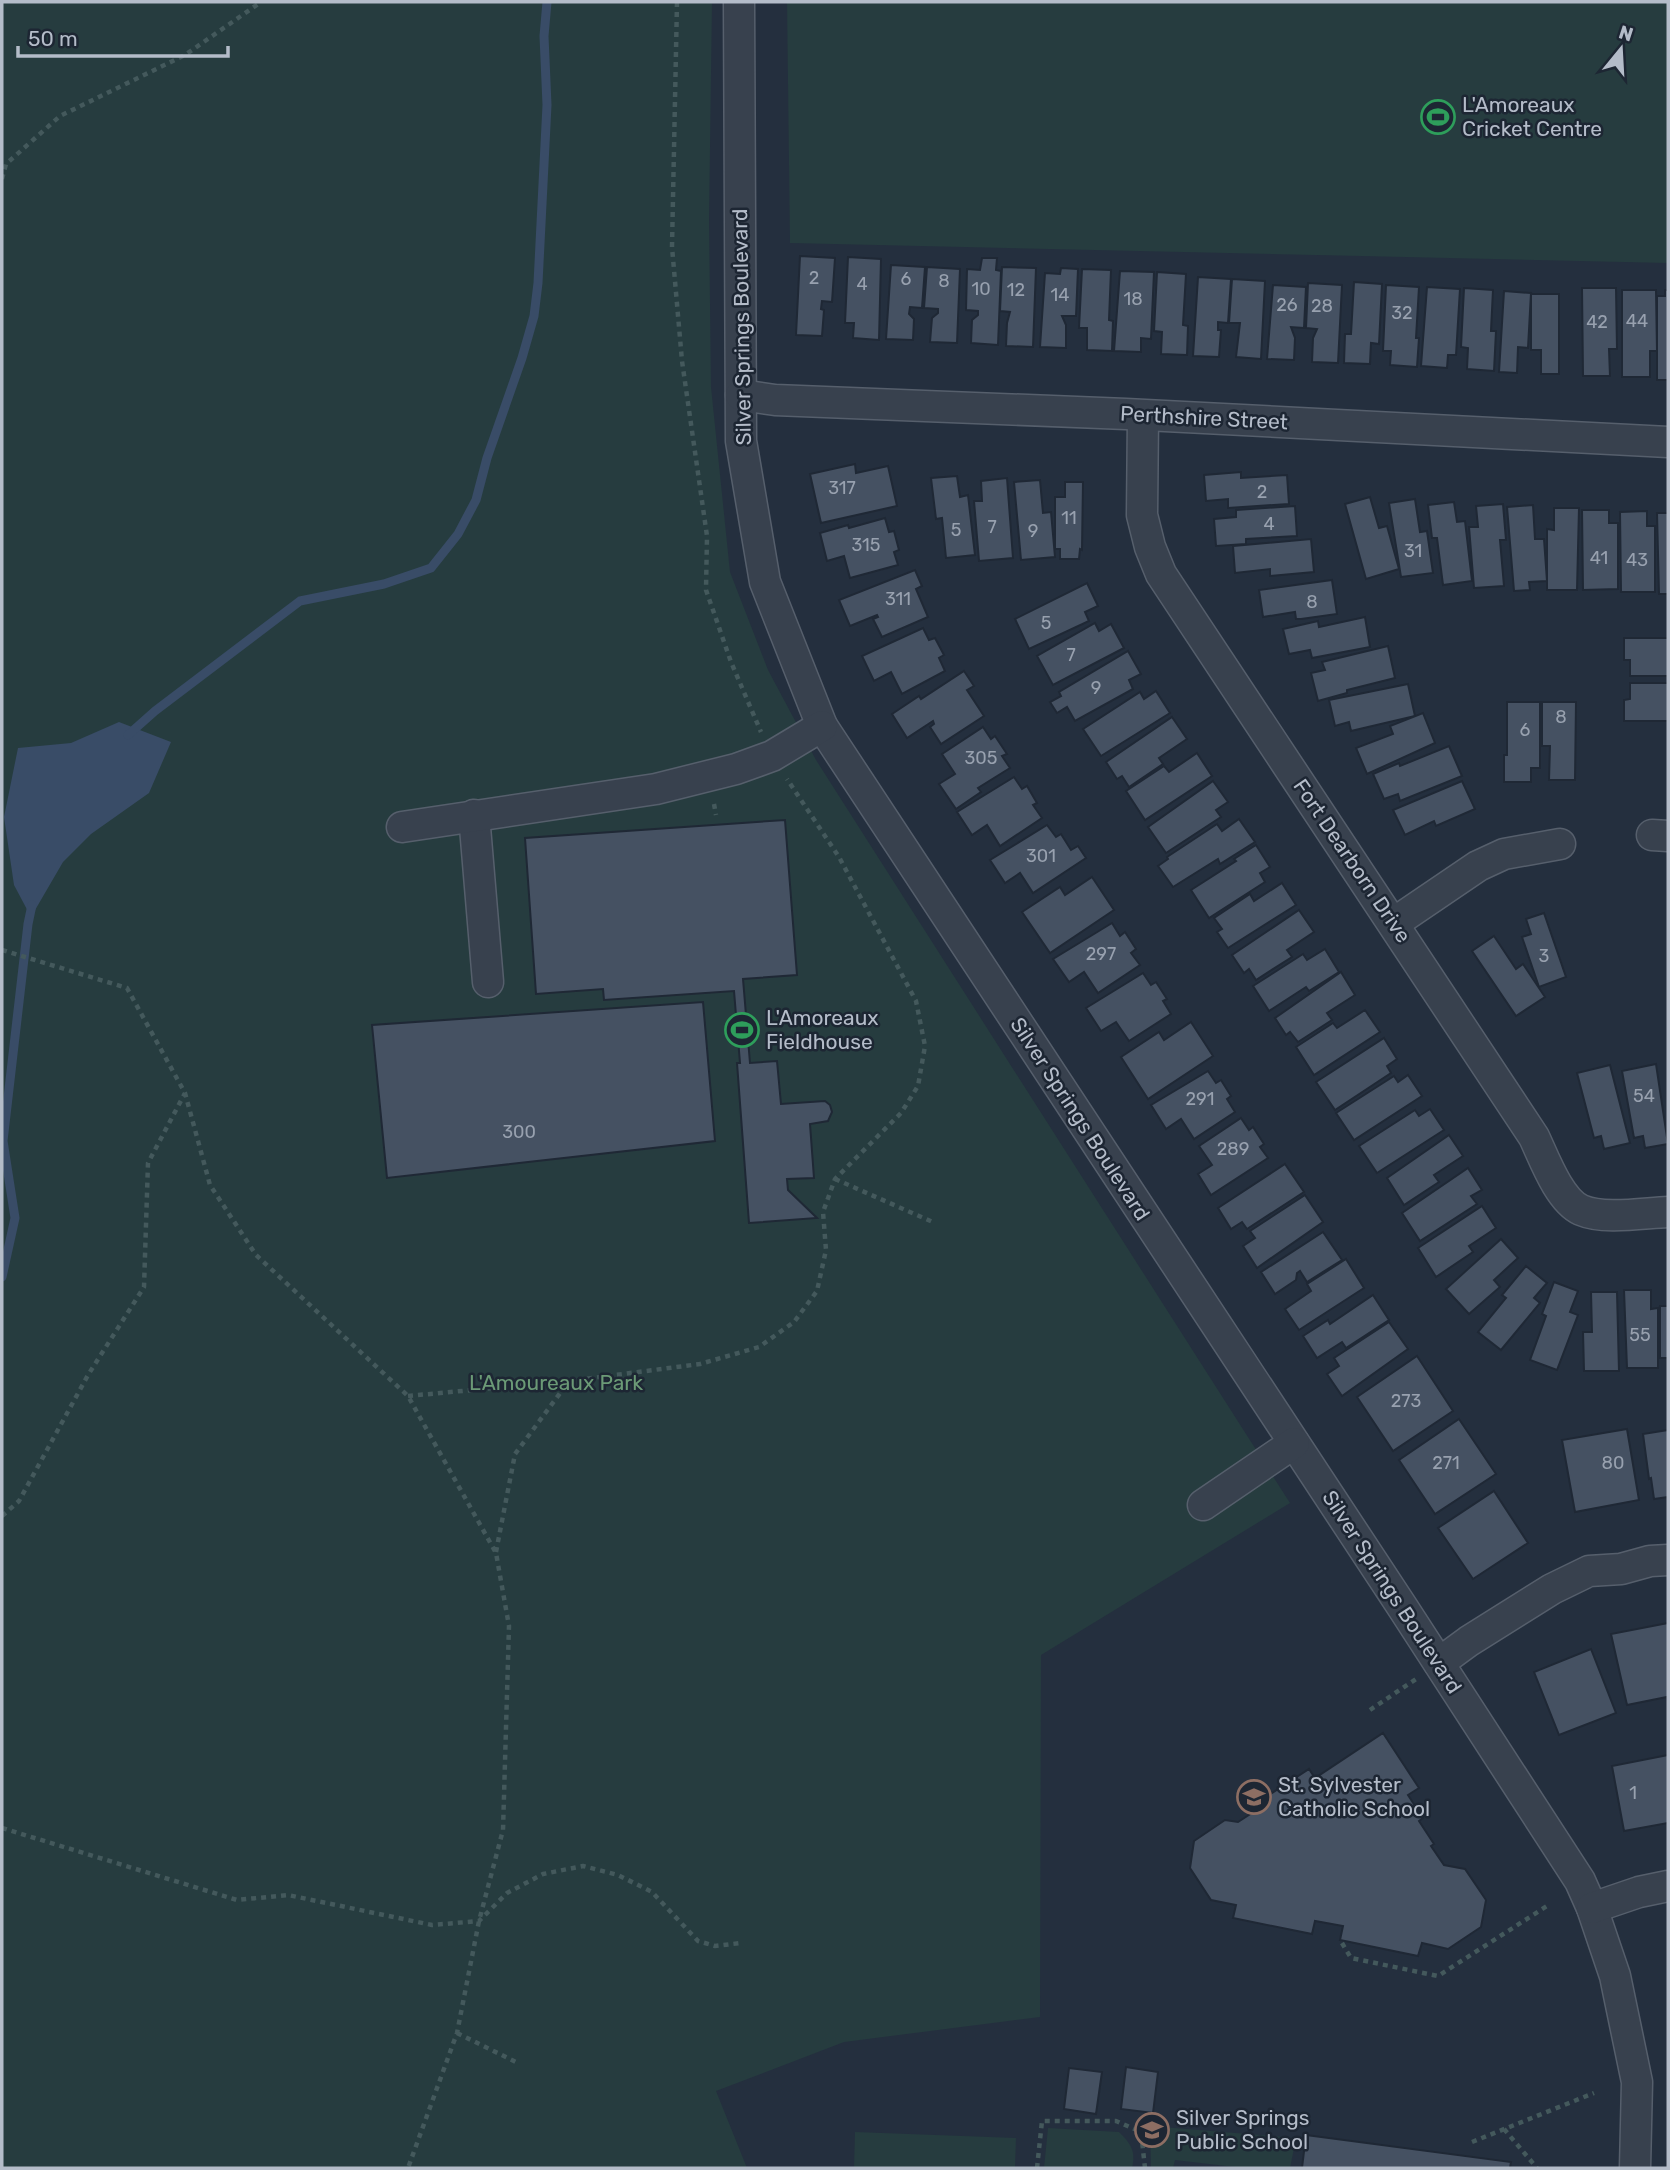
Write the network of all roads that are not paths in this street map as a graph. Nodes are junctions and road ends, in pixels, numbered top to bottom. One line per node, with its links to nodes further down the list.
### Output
1 (739, 2): 2 (street, Silver Springs Boulevard)
2 (741, 395): 3 (street, Perthshire Street); 5 (street, Silver Springs Boulevard)
3 (1143, 416): 4 (street, Perthshire Street); 9 (street, Fort Dearborn Drive)
4 (1668, 442)
5 (822, 726): 6 (street); 12 (street, Silver Springs Boulevard)
6 (474, 816): 7 (street); 10 (street)
7 (402, 827)
8 (1560, 844): 9 (street)
9 (1394, 923): 11 (street, Fort Dearborn Drive)
10 (488, 982)
11 (1668, 1212)
12 (1294, 1443): 13 (street); 15 (street, Silver Springs Boulevard)
13 (1203, 1505)
14 (1668, 1560): 15 (street)
15 (1431, 1669): 17 (street, Silver Springs Boulevard)
16 (1668, 1886): 17 (street)
17 (1592, 1908): 18 (street, Silver Springs Boulevard)
18 (1635, 2168)

